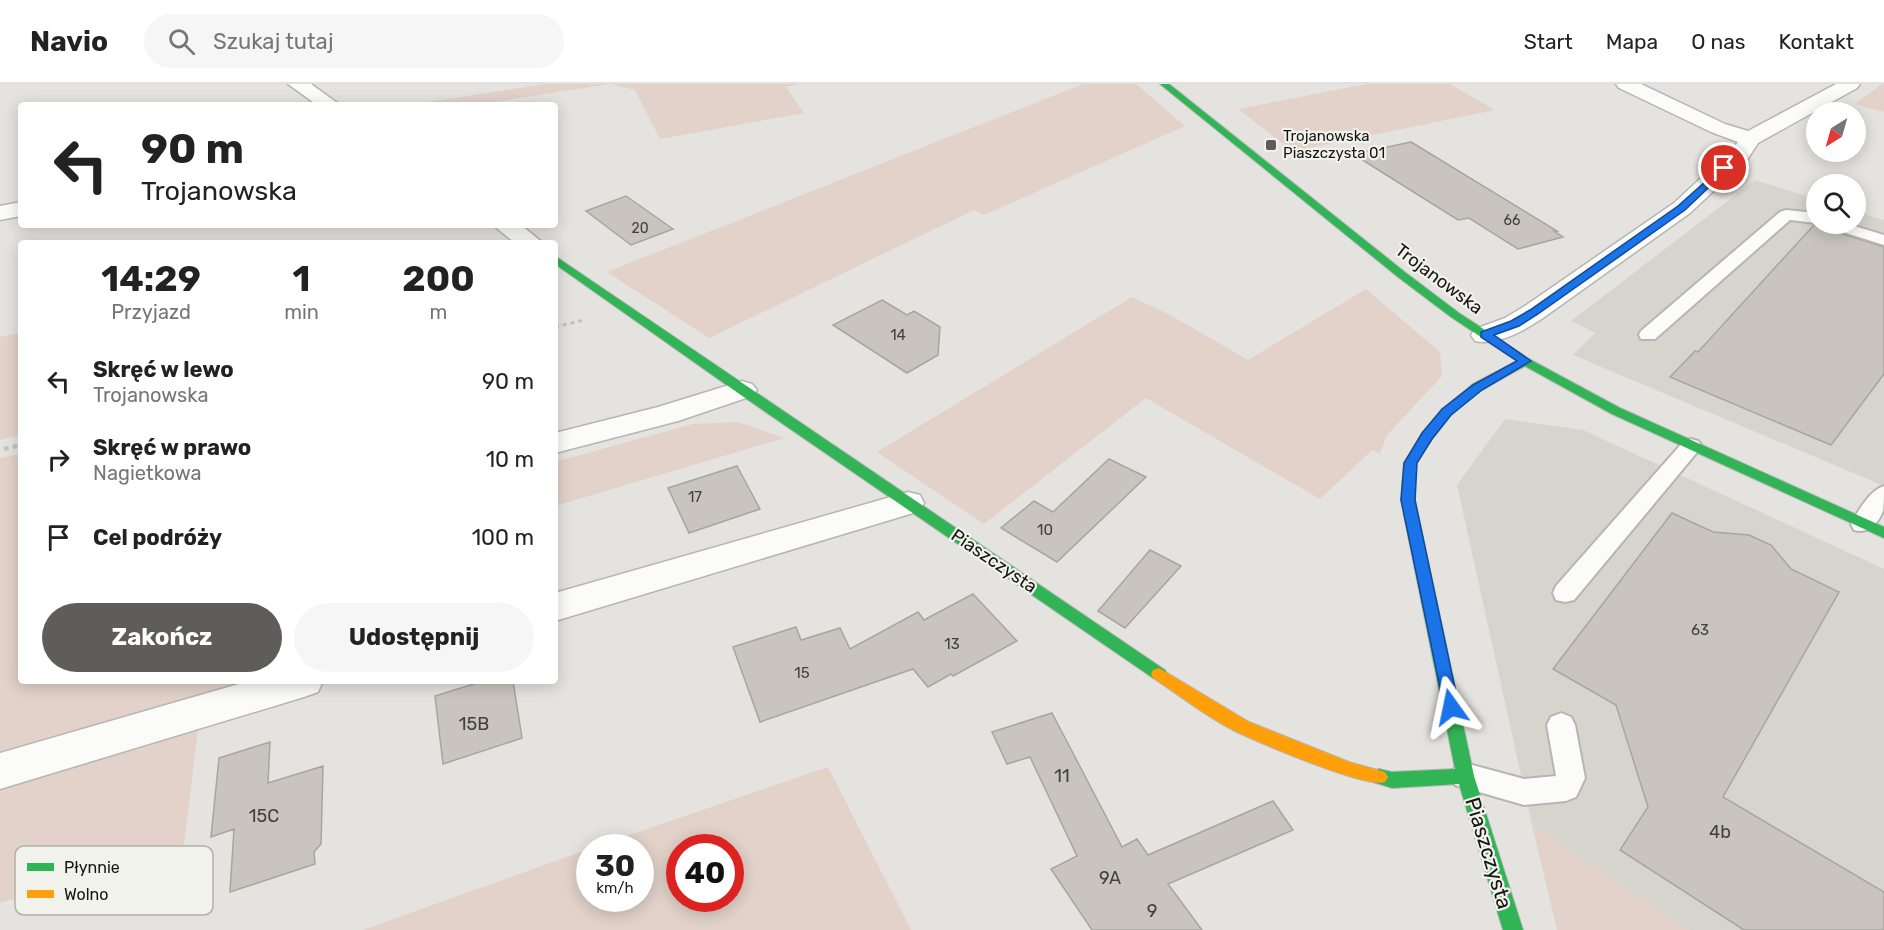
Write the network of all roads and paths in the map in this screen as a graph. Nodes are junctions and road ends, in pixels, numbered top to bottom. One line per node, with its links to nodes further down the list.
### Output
1 (298, 84): 5 (street)
2 (1164, 84): 16 (street, Trojanowska)
3 (1626, 84): 6 (street)
4 (1850, 84): 6 (street)
5 (325, 102)
6 (1750, 140): 16 (street)
7 (18, 210): 8 (street)
8 (0, 213)
9 (1806, 217): 15 (lane)
10 (509, 228): 12 (street)
11 (1865, 234): 13 (lane)
12 (527, 240)
13 (1884, 240)
14 (558, 261): 18 (street, Piaszczysta)
15 (1648, 334)
16 (1485, 335): 17 (street, Trojanowska)
17 (1525, 361): 21 (street, Trojanowska); 32 (street, Piaszczysta)
18 (742, 390): 19 (street); 24 (street, Piaszczysta)
19 (558, 442)
20 (18, 446): 22 (path)
21 (1691, 446): 25 (street, Trojanowska); 27 (lane)
22 (4, 449)
23 (1884, 494): 25 (lane)
24 (908, 502): 28 (street); 32 (street, Piaszczysta)
25 (1862, 524): 26 (street, Trojanowska)
26 (1884, 533)
27 (1566, 593)
28 (558, 606)
29 (294, 684): 31 (street)
30 (1561, 725): 32 (lane)
31 (0, 771)
32 (1466, 776): 33 (street, Piaszczysta)
33 (1513, 930)

